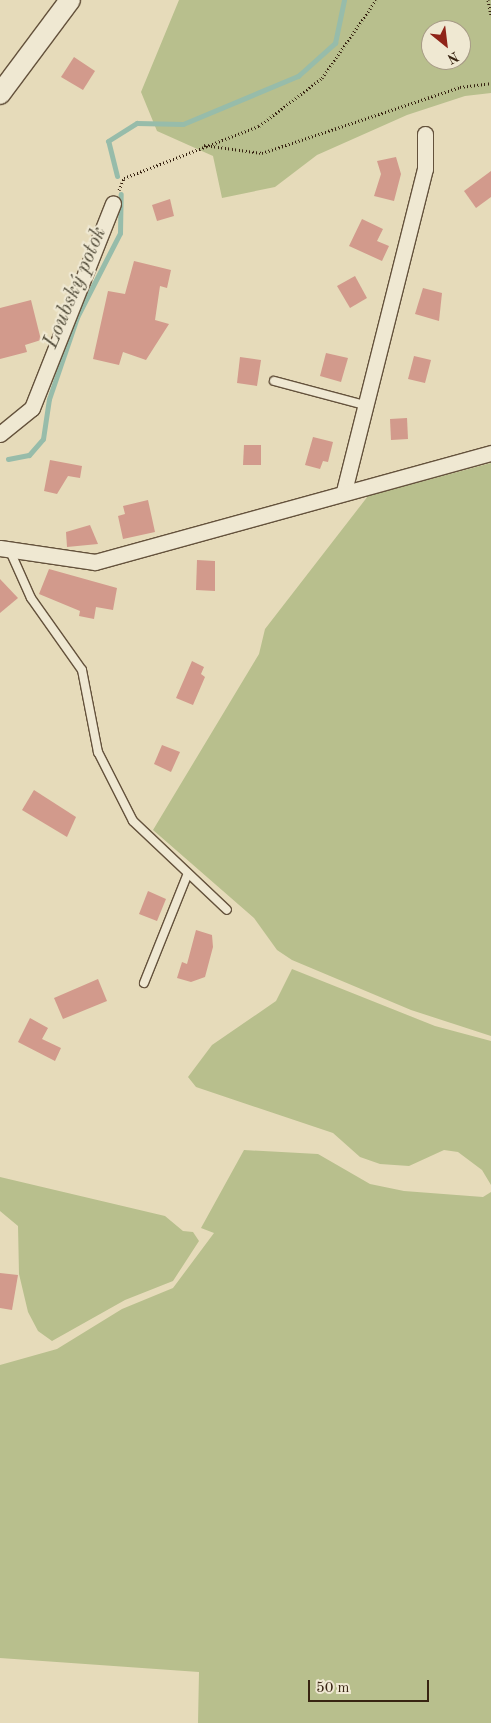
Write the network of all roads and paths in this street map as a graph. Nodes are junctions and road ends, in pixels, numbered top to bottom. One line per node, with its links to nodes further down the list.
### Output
1 (70, 0): 6 (street)
2 (376, 0): 8 (path)
3 (488, 0): 4 (path)
4 (491, 15)
5 (491, 83): 8 (path)
6 (0, 94)
7 (424, 134): 11 (street)
8 (203, 145): 9 (path)
9 (113, 203): 12 (street)
10 (274, 381): 11 (lane)
11 (364, 405): 14 (street)
12 (0, 434)
13 (491, 453): 14 (street)
14 (344, 491): 15 (street)
15 (5, 549): 16 (lane)
16 (188, 873): 17 (lane); 18 (lane)
17 (227, 910)
18 (144, 984)

